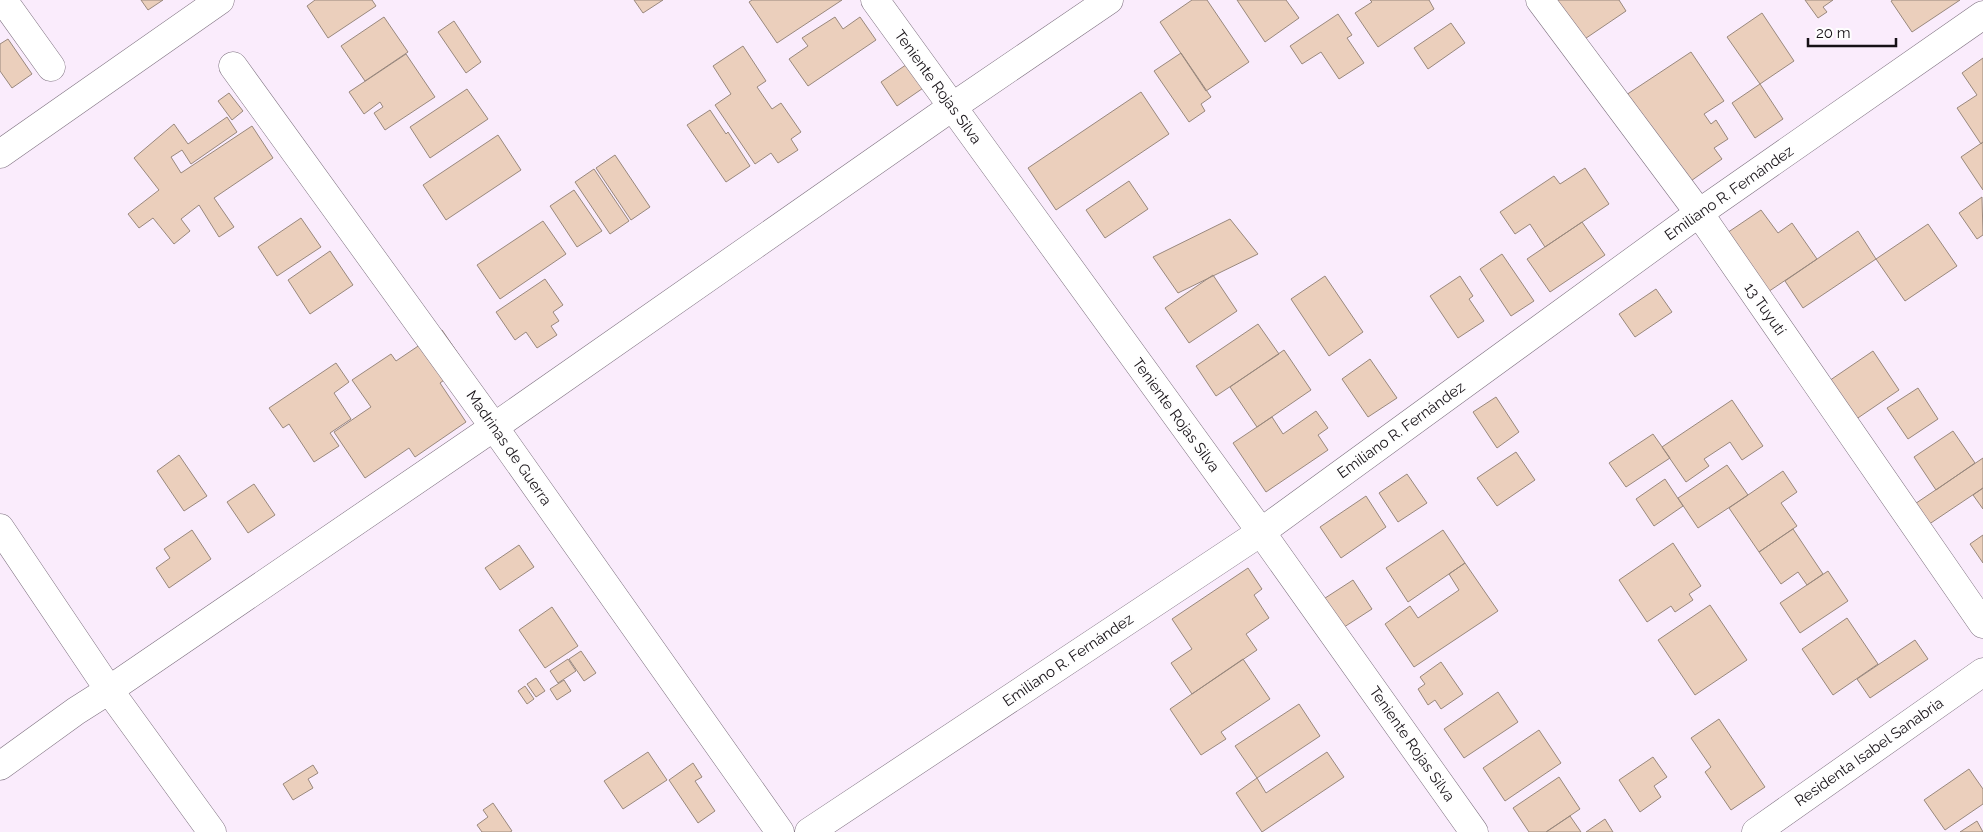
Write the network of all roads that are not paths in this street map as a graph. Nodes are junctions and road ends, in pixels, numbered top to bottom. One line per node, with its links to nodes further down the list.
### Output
1 (3, 0): 8 (street)
2 (220, 0): 10 (street)
3 (875, 0): 9 (street, Teniente Rojas Silva)
4 (1109, 0): 9 (street)
5 (1540, 0): 11 (street, 13 Tuyutí)
6 (1983, 16): 11 (street, Emiliano R. Fernández)
7 (233, 66): 12 (street, Madrinas de Guerra)
8 (51, 67)
9 (952, 107): 12 (street); 14 (street, Teniente Rojas Silva)
10 (0, 154)
11 (1699, 213): 14 (street, Emiliano R. Fernández); 15 (street, 13 Tuyutí)
12 (494, 427): 17 (street); 20 (street, Madrinas de Guerra)
13 (0, 528): 17 (street)
14 (1261, 532): 21 (street, Emiliano R. Fernández); 22 (street, Teniente Rojas Silva)
15 (1983, 624)
16 (1983, 672): 23 (street, Residenta Isabel Sanabria)
17 (109, 690): 18 (street); 19 (street)
18 (0, 766)
19 (212, 832)
20 (780, 832)
21 (810, 832)
22 (1474, 832)
23 (1756, 832)

